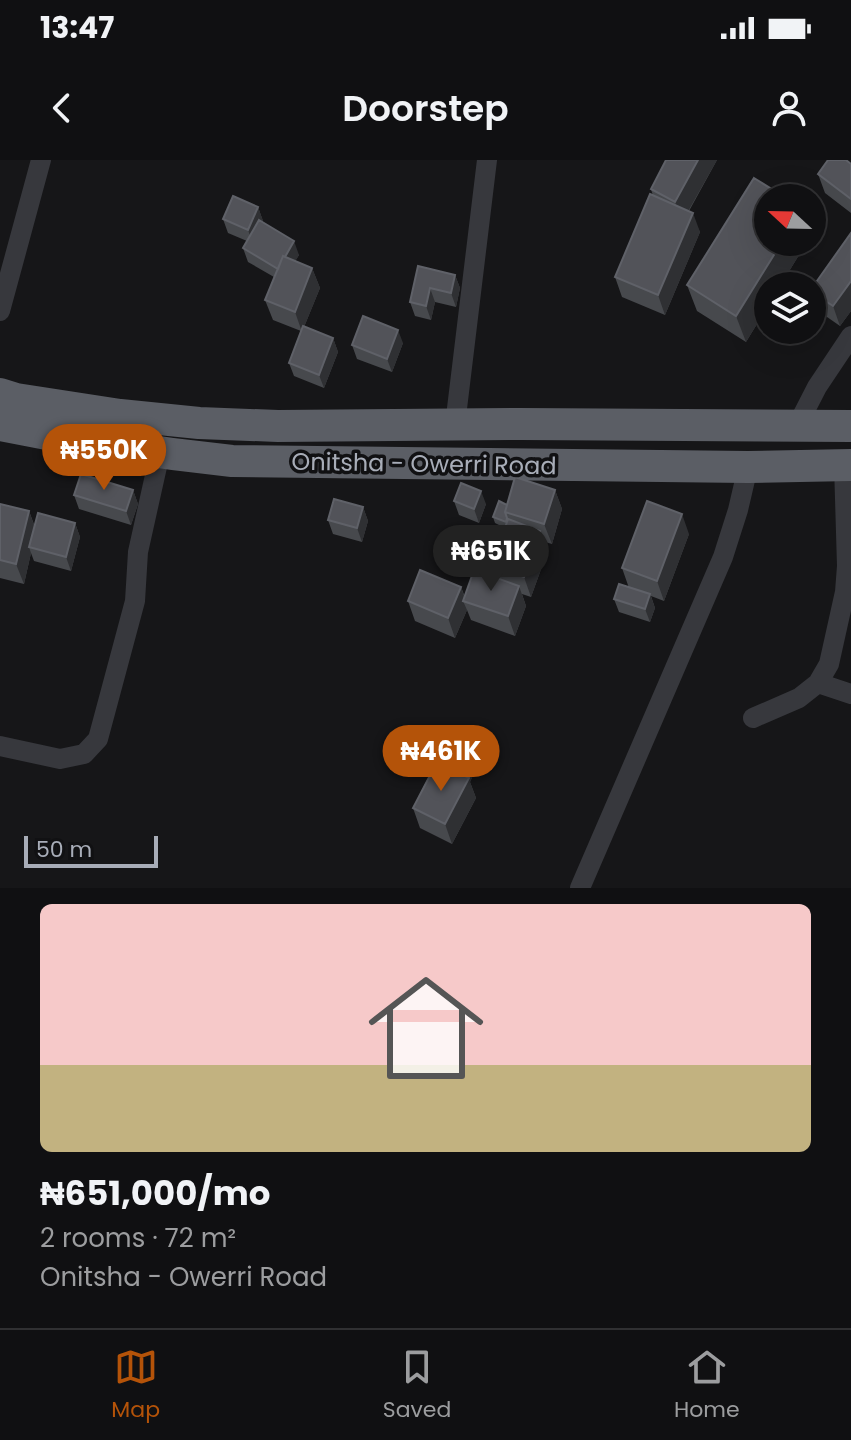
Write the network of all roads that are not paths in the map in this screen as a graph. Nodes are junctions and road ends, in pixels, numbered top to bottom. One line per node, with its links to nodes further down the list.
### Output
1 (41, 160): 3 (street)
2 (487, 160): 7 (street)
3 (0, 311)
4 (851, 336): 8 (street)
5 (0, 394): 7 (highway, Onitsha - Owerri Road)
6 (0, 425): 10 (highway, Onitsha - Owerri Road)
7 (455, 425): 8 (highway, Onitsha - Owerri Road)
8 (797, 426): 9 (highway, Onitsha - Owerri Road)
9 (851, 426)
10 (160, 453): 12 (highway, Onitsha - Owerri Road); 16 (street)
11 (847, 465): 12 (highway, Onitsha - Owerri Road); 13 (street)
12 (748, 467): 17 (street)
13 (818, 683): 14 (street); 15 (street)
14 (851, 694)
15 (753, 718)
16 (0, 746)
17 (580, 888)

